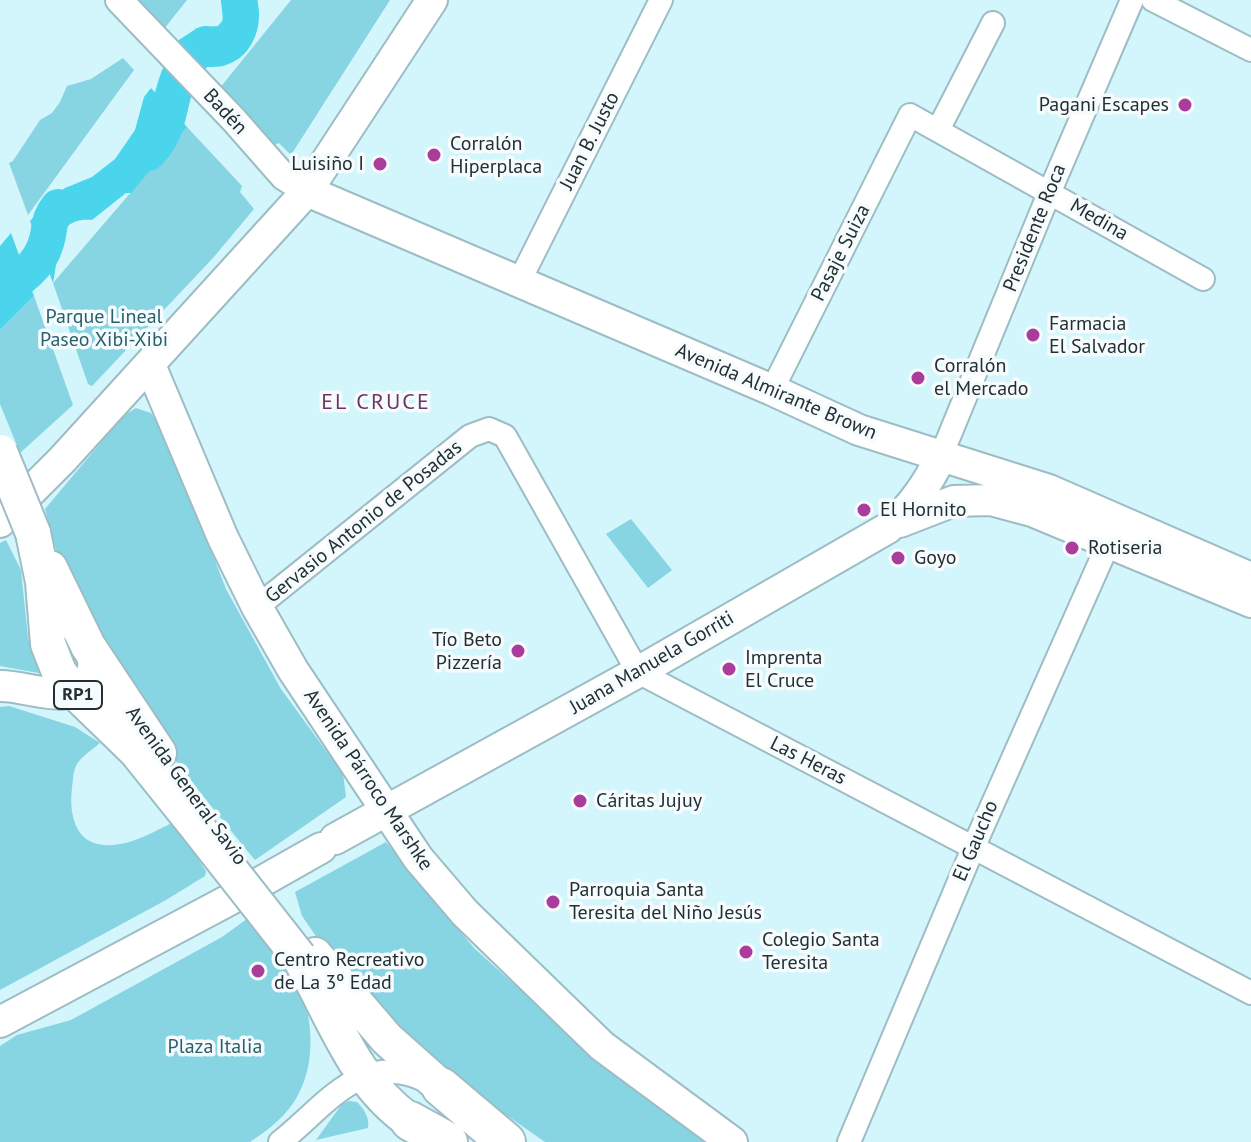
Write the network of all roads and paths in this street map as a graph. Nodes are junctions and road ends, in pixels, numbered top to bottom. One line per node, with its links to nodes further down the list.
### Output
1 (432, 0): 10 (main road)
2 (661, 0): 13 (street, Juan B. Justo)
3 (1132, 0): 11 (street, Presidente Roca)
4 (1153, 0): 7 (street)
5 (124, 2): 10 (street, Badén)
6 (993, 23): 9 (street)
7 (1251, 50)
8 (910, 115): 9 (street, Medina); 15 (street, Pasaje Suiza)
9 (938, 130): 11 (street, Medina)
10 (307, 191): 13 (main road, Avenida Almirante Brown); 14 (main road)
11 (1050, 191): 12 (street, Medina); 18 (street, Presidente Roca)
12 (1203, 279)
13 (519, 282): 15 (main road, Avenida Almirante Brown)
14 (150, 365): 19 (main road); 25 (main road, Avenida Párroco Marshke)
15 (772, 390): 16 (main road, Avenida Almirante Brown)
16 (859, 430): 18 (main road, Avenida Almirante Brown); 20 (main road)
17 (0, 452): 21 (main road, RP1, bridge)
18 (941, 456): 20 (main road, Juana Manuela Gorriti); 23 (main road, Avenida Almirante Brown)
19 (0, 522)
20 (888, 528): 22 (main road); 27 (main road, Juana Manuela Gorriti)
21 (33, 533): 26 (main road, Avenida General Savio / RP1); 30 (main road, Avenida General Savio / RP1)
22 (1109, 542): 24 (main road); 34 (street, El Gaucho)
23 (1251, 578)
24 (1251, 602)
25 (257, 607): 27 (street, Gervasio Antonio de Posadas); 32 (main road, Avenida Párroco Marshke)
26 (88, 646): 30 (main road, RP1); 33 (main road, Avenida General Savio / RP1)
27 (638, 672): 32 (main road, Juana Manuela Gorriti); 34 (street, Las Heras)
28 (0, 686): 29 (main road, RP1)
29 (31, 690): 30 (main road, RP1); 31 (main road, RP1)
30 (74, 692): 31 (main road, Avenida General Savio / RP1)
31 (111, 725): 33 (main road, Avenida General Savio / RP1)
32 (386, 812): 37 (main road, Juana Manuela Gorriti); 44 (main road, Avenida Párroco Marshke)
33 (198, 819): 35 (main road, Avenida General Savio / RP1)
34 (974, 846): 36 (street, Las Heras); 45 (street, El Gaucho)
35 (304, 952): 38 (main road, Avenida General Savio / RP1); 39 (main road, Avenida General Savio / RP1)
36 (1251, 993)
37 (7, 1021)
38 (364, 1076): 39 (street); 40 (main road, Avenida General Savio / RP1); 41 (street)
39 (441, 1087): 43 (highway, Avenida General Savio / RP1)
40 (410, 1121): 42 (highway, Avenida General Savio / RP1)
41 (280, 1142)
42 (448, 1142)
43 (506, 1142)
44 (732, 1142)
45 (849, 1142)

